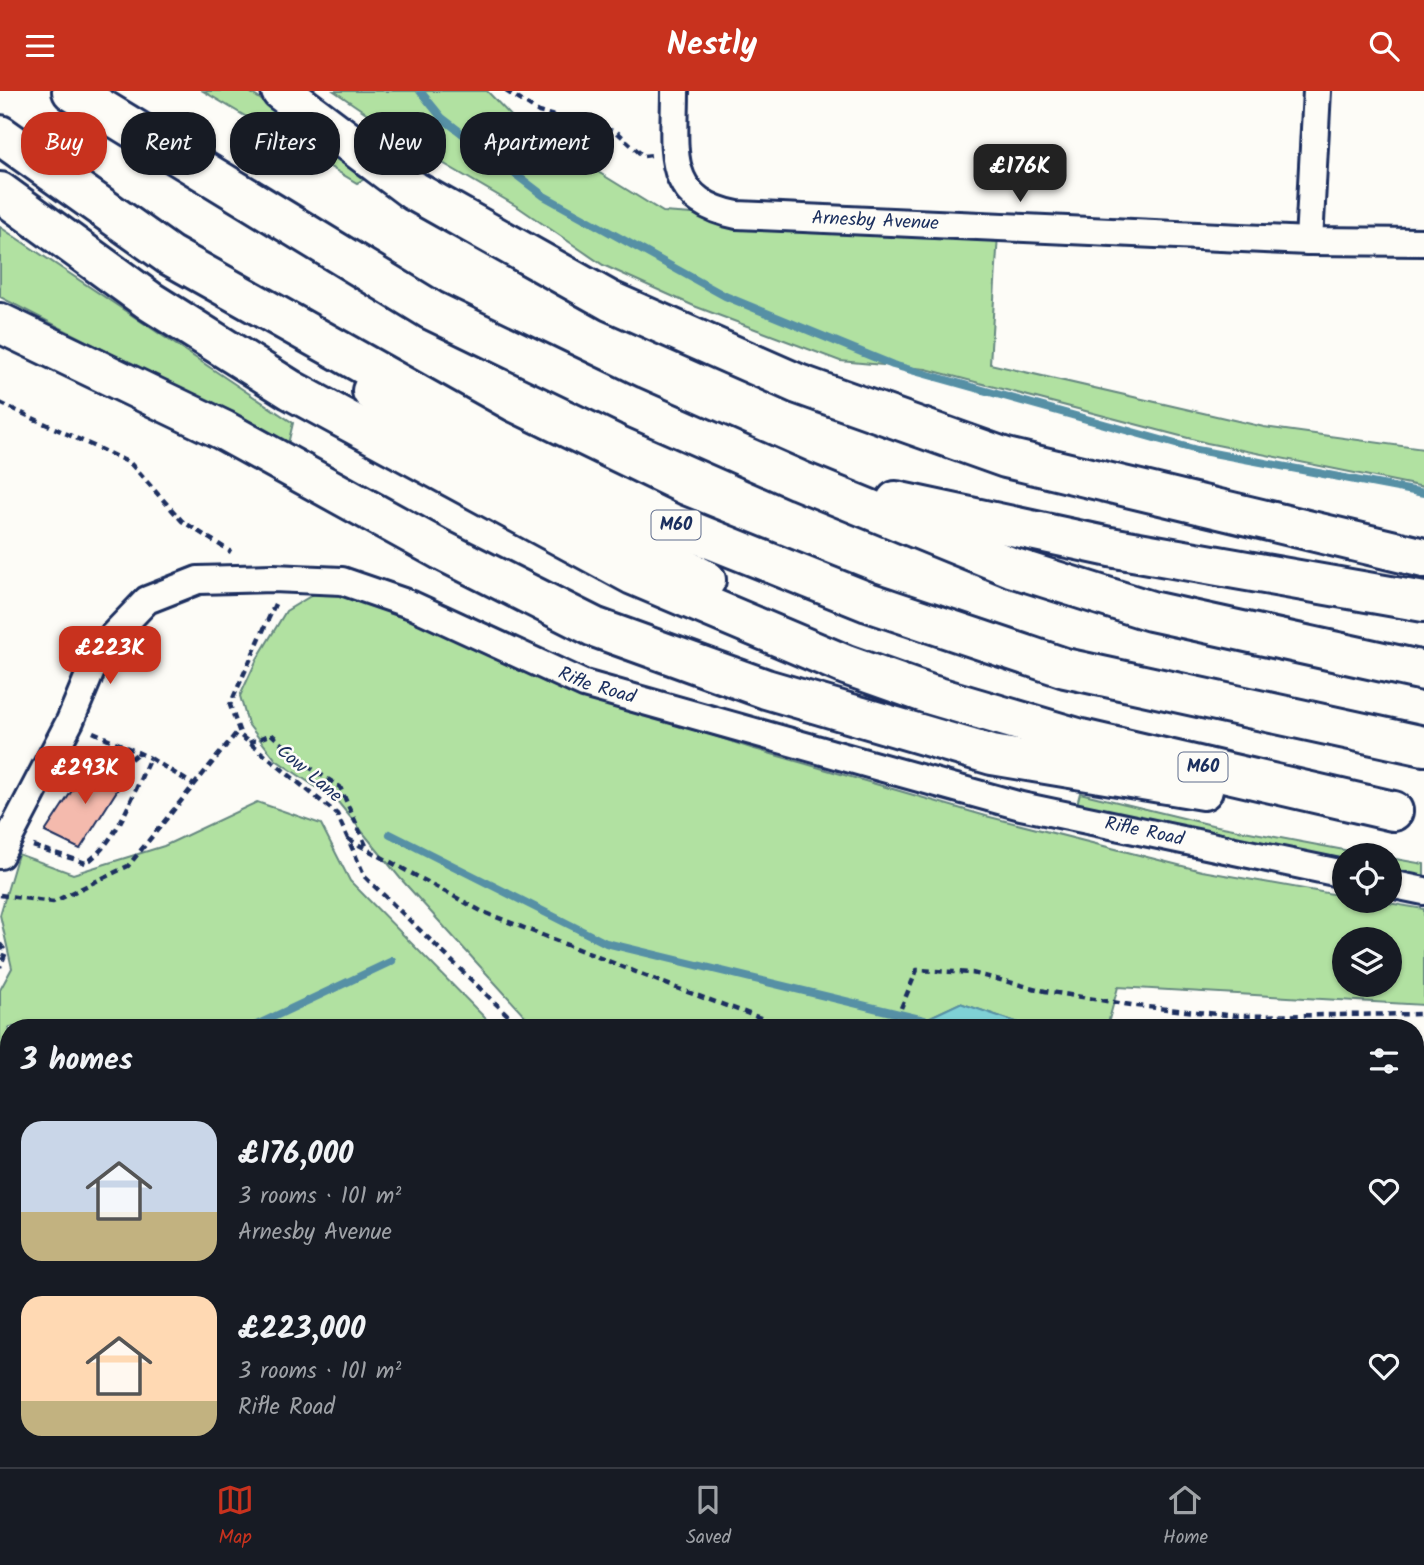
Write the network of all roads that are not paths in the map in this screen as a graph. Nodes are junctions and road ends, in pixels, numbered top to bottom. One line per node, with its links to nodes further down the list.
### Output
1 (72, 91): 11 (highway)
2 (281, 91): 12 (highway)
3 (675, 91): 7 (street, Arnesby Avenue)
4 (1317, 91): 7 (street)
5 (0, 135): 9 (highway, M60)
6 (0, 192): 15 (highway, M60)
7 (1309, 241): 8 (street, Arnesby Avenue)
8 (1424, 242)
9 (268, 310): 15 (highway, M60); 16 (highway, M60)
10 (0, 323): 17 (highway, M60)
11 (798, 480): 13 (highway); 14 (highway)
12 (1424, 558)
13 (1424, 602)
14 (1424, 671)
15 (1015, 717): 17 (highway, M60)
16 (1424, 746)
17 (1408, 813)
18 (5, 845): 19 (street, Rifle Road)
19 (1332, 871)
20 (1402, 886): 21 (street)
21 (1424, 891)

